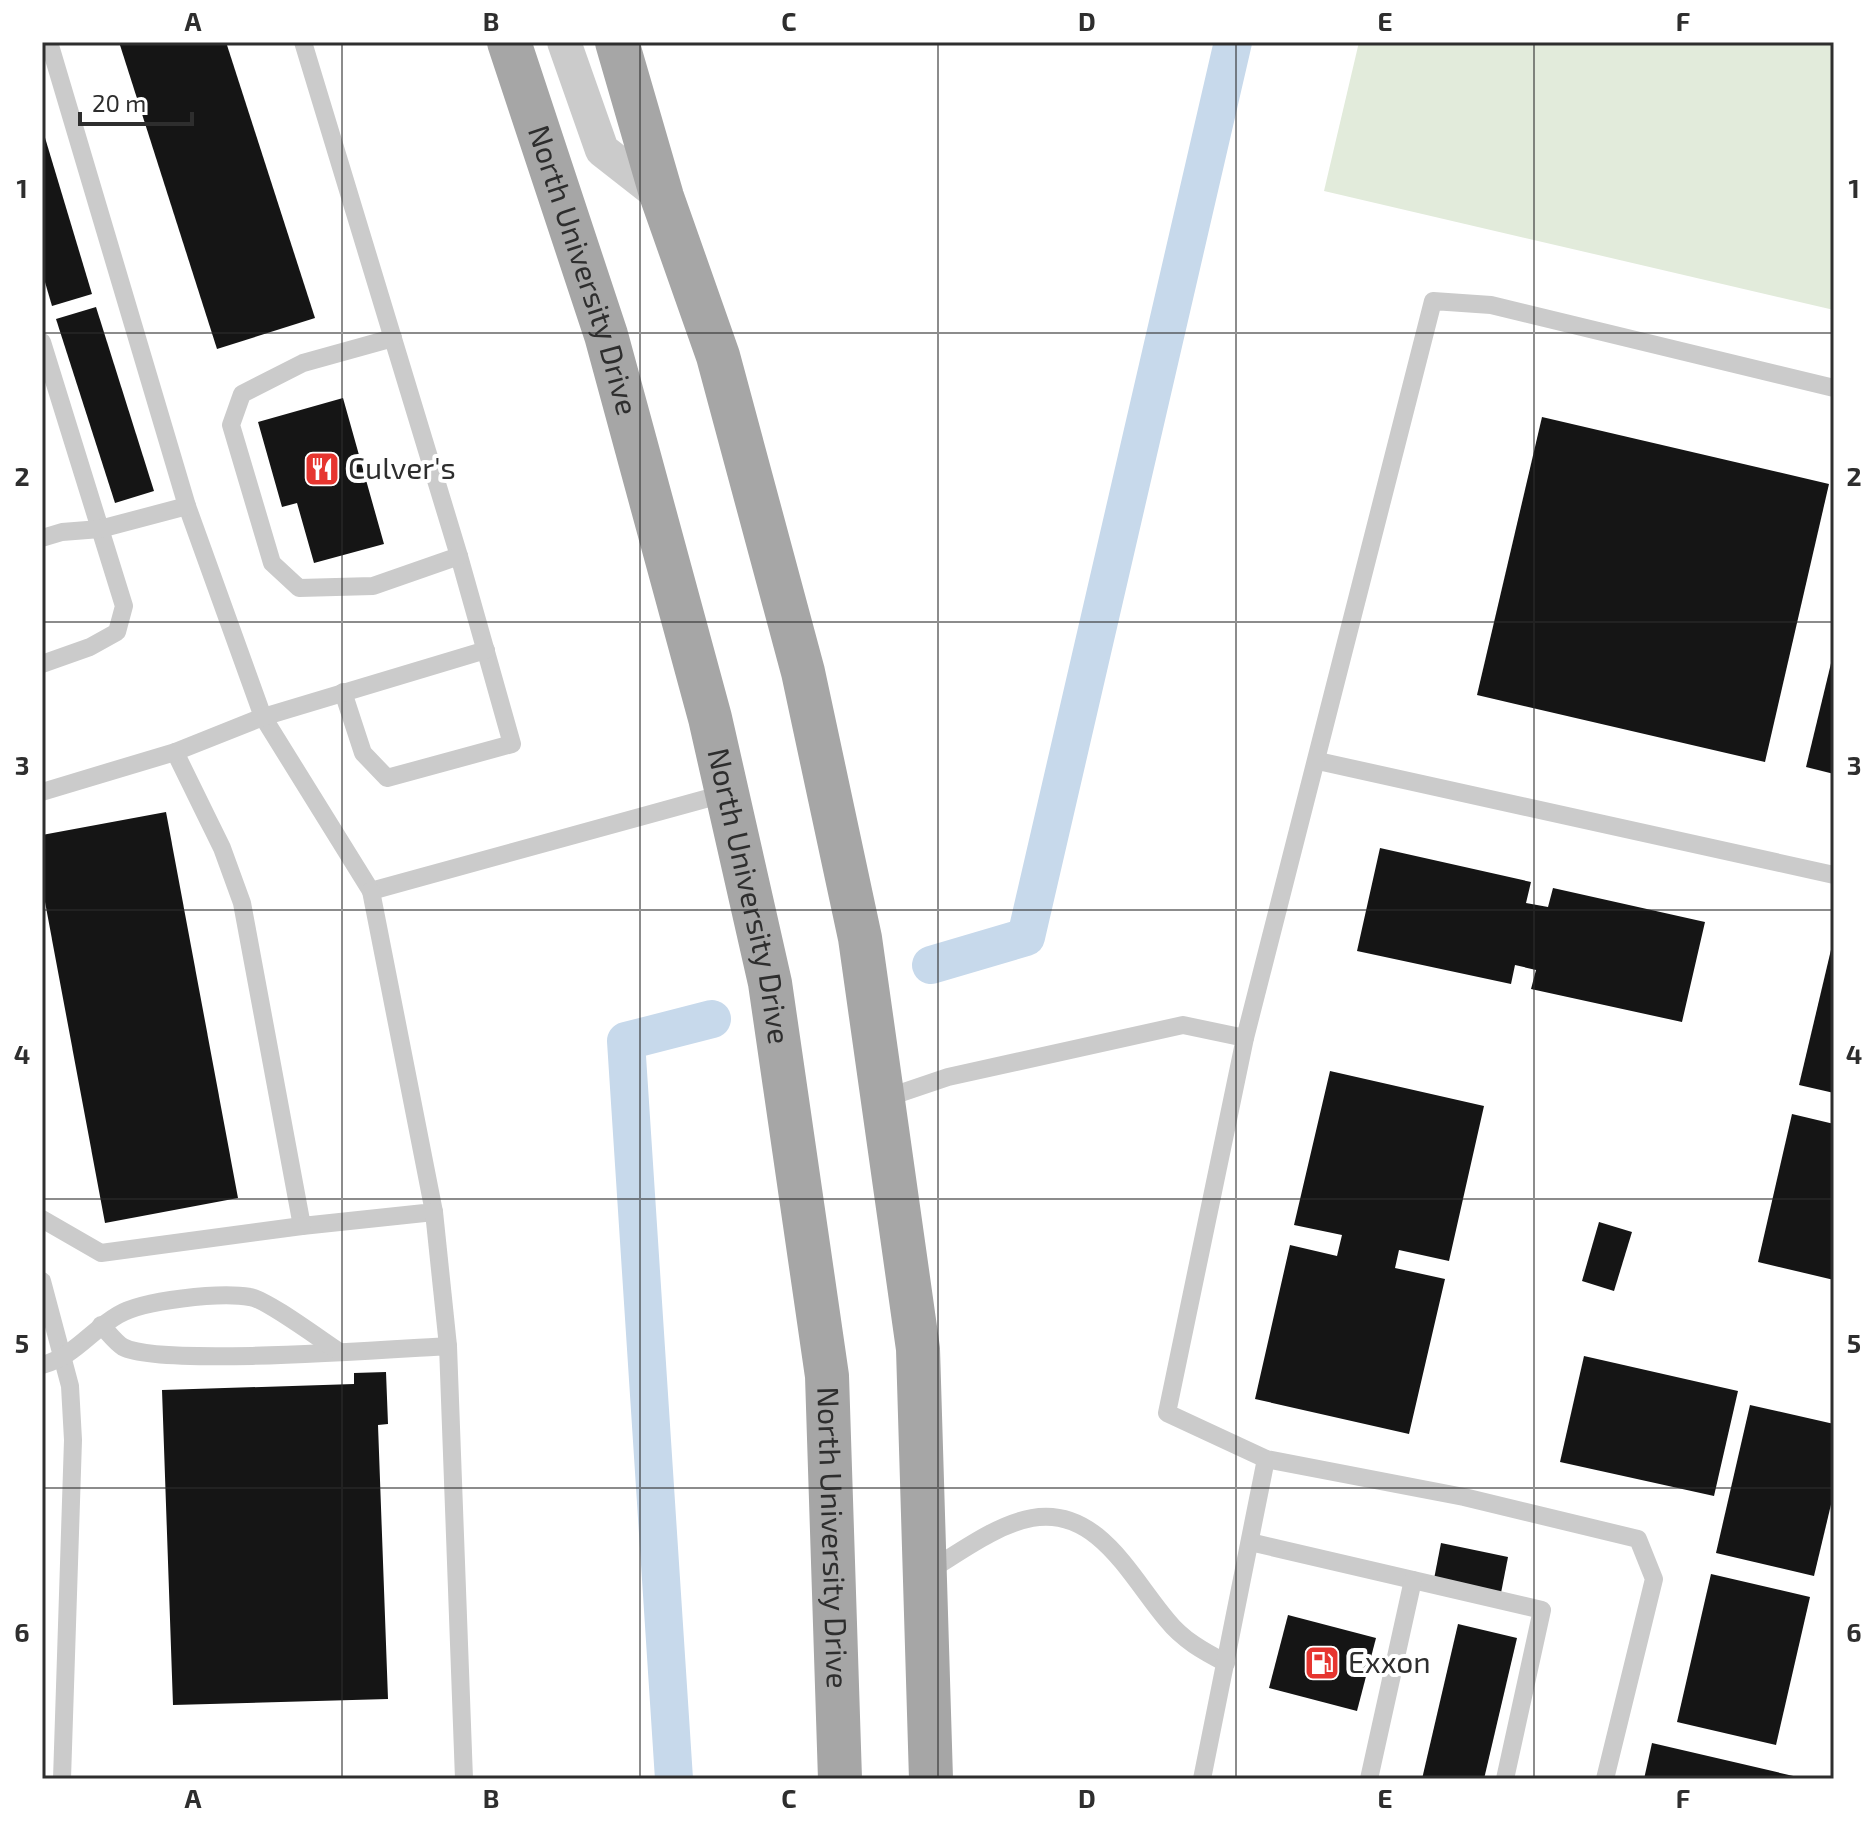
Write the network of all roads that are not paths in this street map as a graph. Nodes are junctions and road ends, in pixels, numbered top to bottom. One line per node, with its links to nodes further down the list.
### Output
1 (49, 42): 10 (lane)
2 (303, 42): 7 (lane)
3 (509, 42): 21 (main road, North University Drive)
4 (564, 42): 6 (street)
5 (617, 42): 6 (main road)
6 (662, 197): 25 (main road)
7 (393, 338): 13 (lane); 13 (lane)
8 (42, 342): 11 (lane)
9 (1834, 388): 19 (lane)
10 (187, 506): 11 (lane); 17 (lane)
11 (100, 529): 12 (lane); 15 (lane)
12 (42, 538)
13 (459, 556): 14 (lane)
14 (486, 650): 16 (lane); 16 (lane)
15 (42, 664)
16 (343, 692): 17 (lane)
17 (263, 717): 18 (lane); 23 (lane)
18 (175, 752): 20 (lane); 28 (lane)
19 (1318, 761): 22 (lane); 24 (lane)
20 (42, 792)
21 (727, 793): 23 (lane); 42 (main road, North University Drive)
22 (1834, 875)
23 (371, 891): 26 (lane)
24 (1245, 1038): 25 (lane); 35 (lane)
25 (883, 1099): 37 (main road)
26 (434, 1212): 28 (lane); 31 (lane)
27 (42, 1219): 28 (lane)
28 (302, 1226)
29 (42, 1281): 33 (lane)
30 (101, 1325): 32 (lane); 32 (lane); 33 (lane)
31 (448, 1346): 32 (lane); 41 (lane)
32 (338, 1351)
33 (64, 1359): 34 (lane); 40 (lane)
34 (42, 1365)
35 (1266, 1459): 36 (lane); 47 (lane)
36 (1250, 1542): 38 (lane); 39 (lane)
37 (925, 1573): 39 (lane); 43 (main road)
38 (1413, 1580): 45 (lane); 46 (lane)
39 (1226, 1663): 44 (lane)
40 (62, 1779)
41 (464, 1779)
42 (840, 1779)
43 (931, 1779)
44 (1202, 1779)
45 (1369, 1779)
46 (1505, 1779)
47 (1605, 1779)

